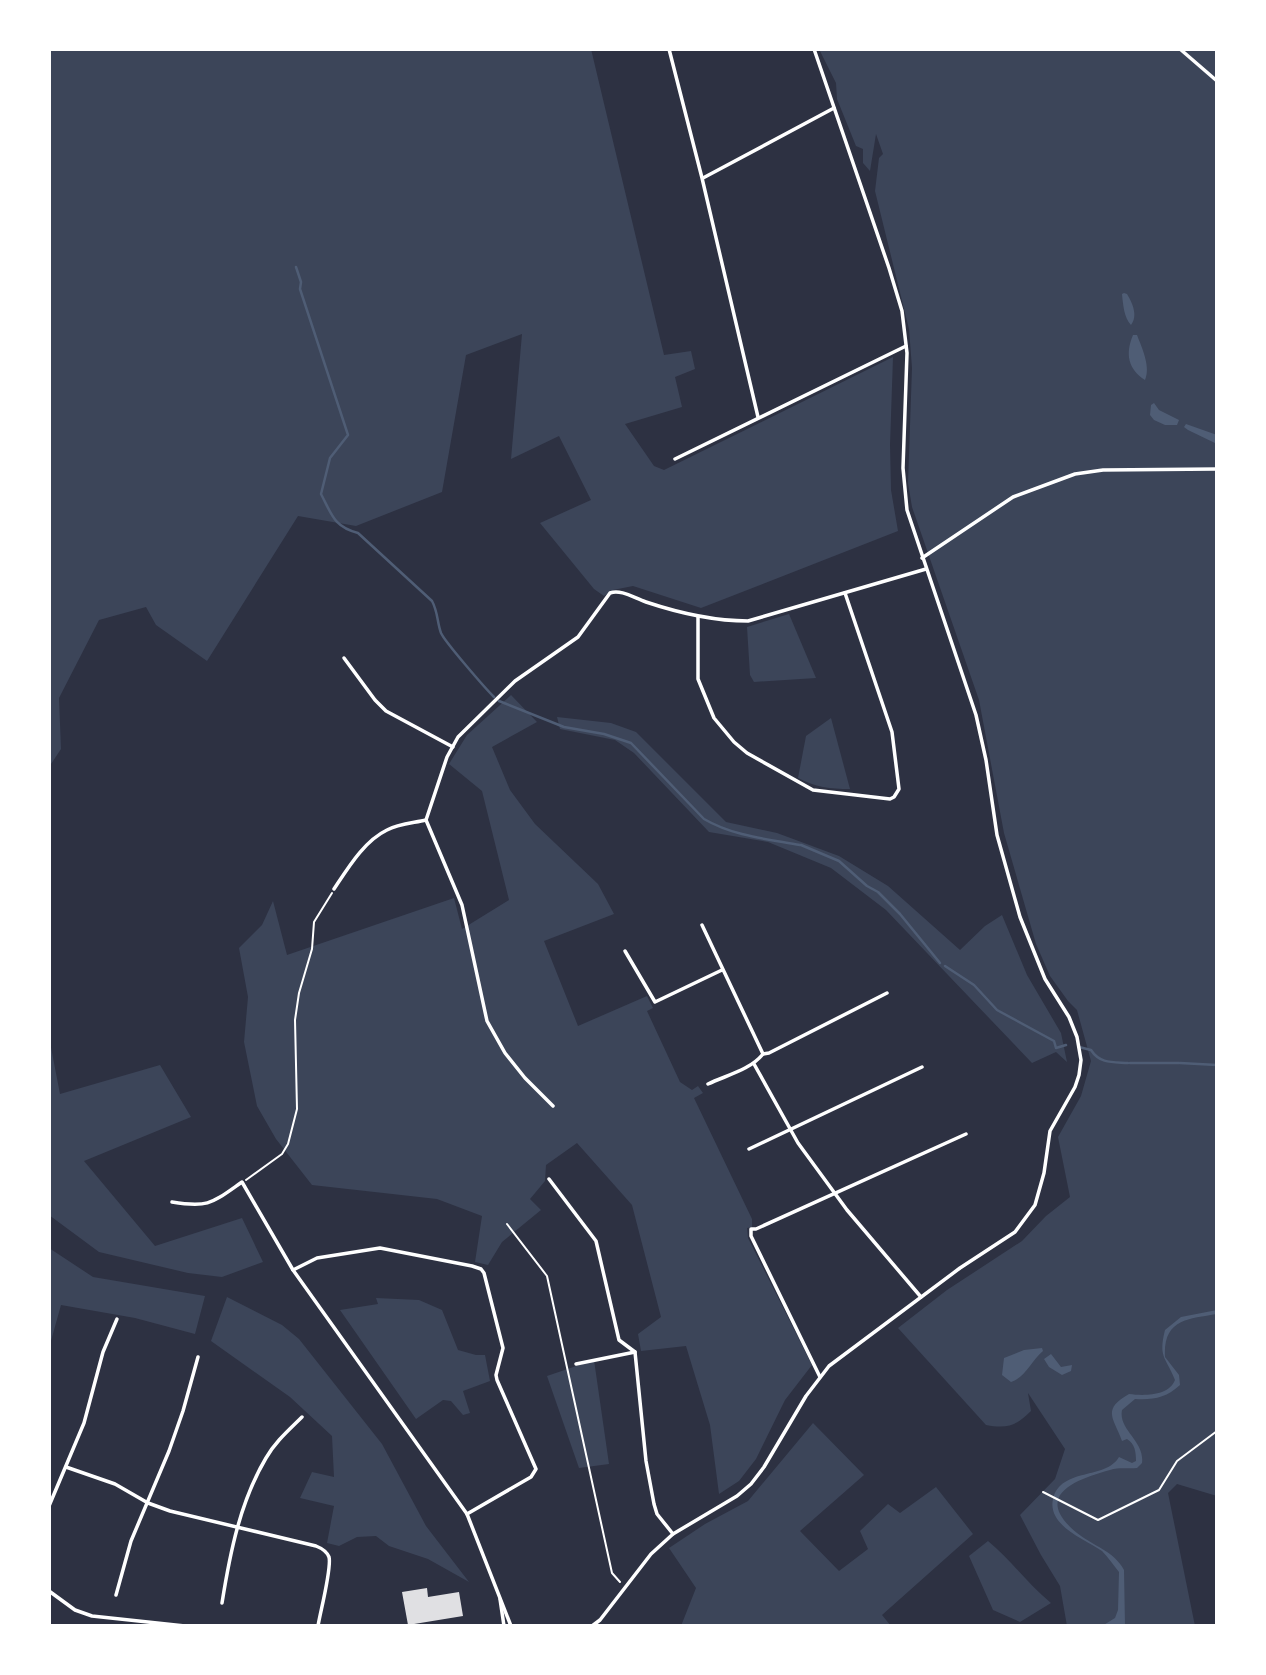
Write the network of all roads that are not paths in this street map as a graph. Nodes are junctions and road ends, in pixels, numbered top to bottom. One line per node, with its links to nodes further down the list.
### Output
1 (669, 49): 6 (street)
2 (814, 49): 5 (street)
3 (1180, 49): 4 (street)
4 (1217, 81)
5 (834, 108): 6 (street); 7 (street)
6 (702, 178): 8 (street)
7 (906, 346): 8 (street); 11 (street)
8 (758, 417): 9 (street)
9 (675, 459)
10 (1217, 468): 11 (street)
11 (922, 558): 12 (street)
12 (926, 569): 13 (street); 35 (street)
13 (845, 593): 14 (street); 14 (street)
14 (698, 617): 16 (street)
15 (344, 658): 16 (street)
16 (453, 747): 17 (street)
17 (426, 820): 18 (street); 27 (street)
18 (334, 889)
19 (702, 925): 21 (street)
20 (625, 951): 21 (street)
21 (722, 970): 23 (street)
22 (887, 993): 23 (street)
23 (763, 1054): 24 (street)
24 (754, 1064): 26 (street); 28 (street)
25 (922, 1067): 28 (street)
26 (708, 1084)
27 (553, 1106)
28 (790, 1129): 30 (street); 32 (street)
29 (965, 1134): 32 (street)
30 (749, 1149)
31 (549, 1179): 37 (street)
32 (835, 1194): 35 (street); 40 (street)
33 (172, 1202): 34 (street)
34 (293, 1270): 45 (street); 45 (street)
35 (921, 1297): 40 (street)
36 (117, 1319): 42 (street)
37 (635, 1352): 39 (street); 47 (street)
38 (198, 1357): 43 (street)
39 (576, 1364)
40 (820, 1377): 47 (street)
41 (302, 1418): 46 (street)
42 (66, 1467): 43 (street); 44 (street)
43 (148, 1503): 46 (street); 50 (street)
44 (49, 1506)
45 (467, 1514): 49 (street)
46 (237, 1527): 51 (street); 53 (street)
47 (673, 1534): 56 (street)
48 (49, 1591): 52 (street)
49 (500, 1594): 54 (street); 55 (street)
50 (116, 1595)
51 (222, 1603)
52 (185, 1626)
53 (317, 1626)
54 (504, 1626)
55 (511, 1626)
56 (592, 1626)

